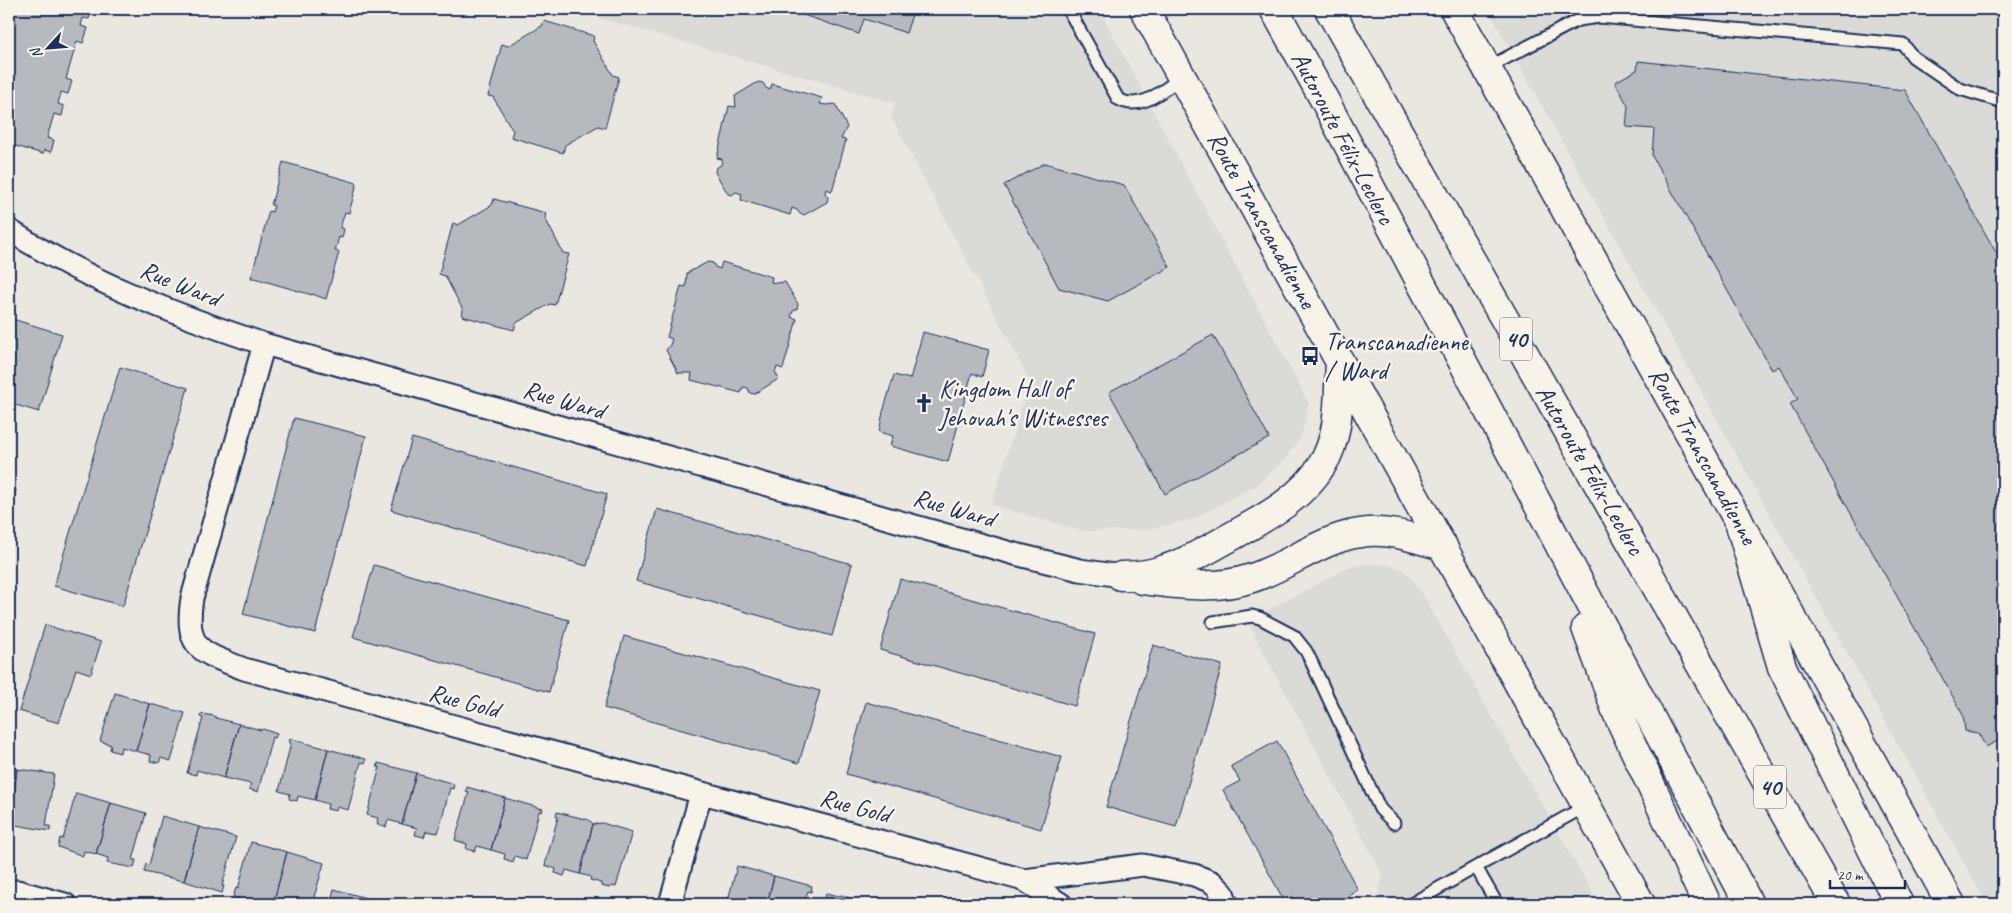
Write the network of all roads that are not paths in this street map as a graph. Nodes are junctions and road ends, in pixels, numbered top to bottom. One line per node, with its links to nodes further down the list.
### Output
1 (1068, 9): 7 (lane)
2 (1144, 9): 7 (main road, Route Transcanadienne)
3 (1329, 9): 32 (main road, Autoroute Félix-Leclerc / 40)
4 (1454, 9): 6 (main road, Route Transcanadienne)
5 (1279, 19): 13 (main road, Autoroute Félix-Leclerc / 40)
6 (1487, 68): 8 (lane); 12 (main road, Route Transcanadienne)
7 (1182, 77): 11 (main road, Route Transcanadienne)
8 (2003, 102)
9 (9, 230): 10 (street, Rue Ward)
10 (264, 344): 15 (street, Rue Ward); 17 (street, Rue Gold)
11 (1340, 362): 14 (main road, Route Transcanadienne); 15 (main road)
12 (1738, 518): 33 (main road); 34 (main road, Route Transcanadienne)
13 (1553, 535): 30 (main road); 31 (main road, Autoroute Félix-Leclerc / 40)
14 (1443, 546): 15 (main road); 18 (main road, Route Transcanadienne)
15 (1121, 576)
16 (1213, 622): 19 (lane)
17 (701, 794): 21 (street, Rue Gold); 24 (street)
18 (1586, 806): 20 (lane); 29 (main road, Route Transcanadienne)
19 (1394, 823)
20 (1476, 867): 27 (lane); 28 (lane)
21 (1024, 880): 25 (street, Rue Gold); 26 (street, Rue Gold)
22 (9, 892): 23 (street)
23 (65, 904)
24 (670, 904)
25 (1061, 904)
26 (1227, 904)
27 (1411, 904)
28 (1497, 904)
29 (1641, 904)
30 (1707, 904)
31 (1749, 904)
32 (1836, 904)
33 (1899, 904)
34 (1951, 904)

